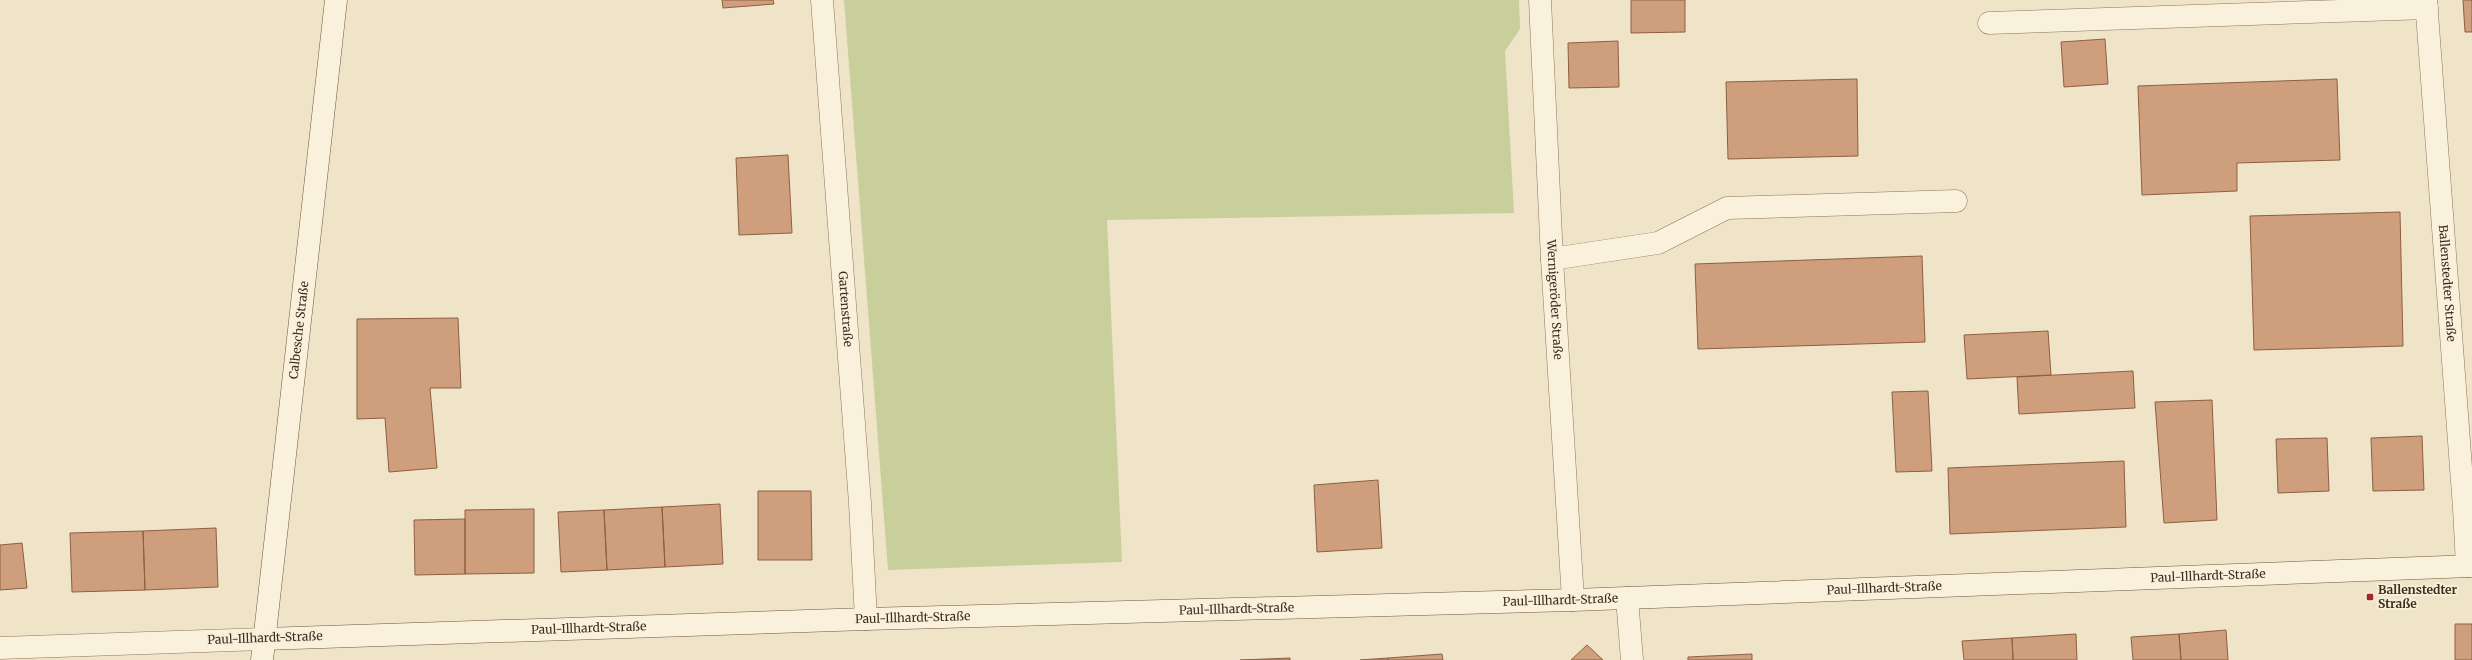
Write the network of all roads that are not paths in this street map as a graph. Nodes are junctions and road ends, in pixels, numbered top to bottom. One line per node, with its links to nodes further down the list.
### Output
1 (336, 0): 13 (street, Calbesche Straße)
2 (822, 0): 11 (street, Gartenstraße)
3 (1540, 0): 7 (street, Wernigeröder Straße)
4 (2426, 4): 5 (street); 8 (street, Ballenstedter Straße)
5 (1989, 23)
6 (1956, 201): 7 (street)
7 (1552, 258): 10 (street, Wernigeröder Straße)
8 (2469, 566): 9 (street, Paul-Illhardt-Straße)
9 (1627, 598): 10 (street, Paul-Illhardt-Straße); 14 (street)
10 (1573, 600): 11 (street, Paul-Illhardt-Straße)
11 (866, 619): 13 (street, Paul-Illhardt-Straße)
12 (0, 648): 13 (street, Paul-Illhardt-Straße)
13 (263, 649)
14 (1632, 660)

